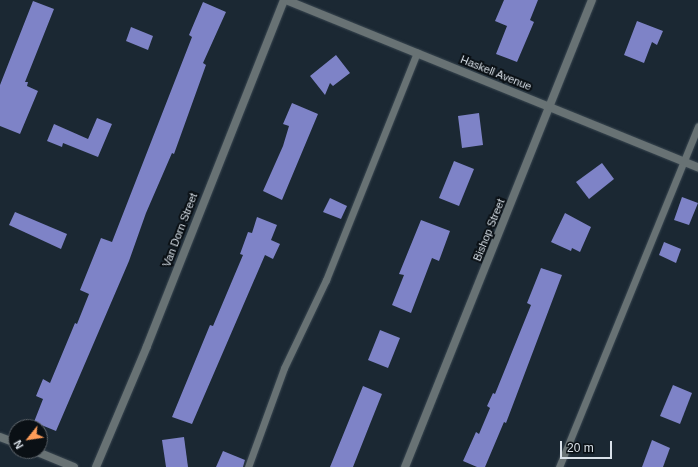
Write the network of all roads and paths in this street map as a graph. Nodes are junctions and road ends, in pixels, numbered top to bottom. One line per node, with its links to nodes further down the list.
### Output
1 (285, 0): 3 (street, Haskell Avenue); 10 (street, Van Dorn Street)
2 (592, 0): 4 (street, Bishop Street)
3 (417, 53): 4 (street, Haskell Avenue); 11 (lane)
4 (550, 107): 6 (street, Haskell Avenue); 12 (street, Bishop Street)
5 (698, 126): 6 (lane)
6 (684, 161): 7 (street, Haskell Avenue); 13 (lane)
7 (698, 167)
8 (48, 456): 9 (street)
9 (74, 467)
10 (96, 467)
11 (248, 467)
12 (405, 467)
13 (559, 467)

